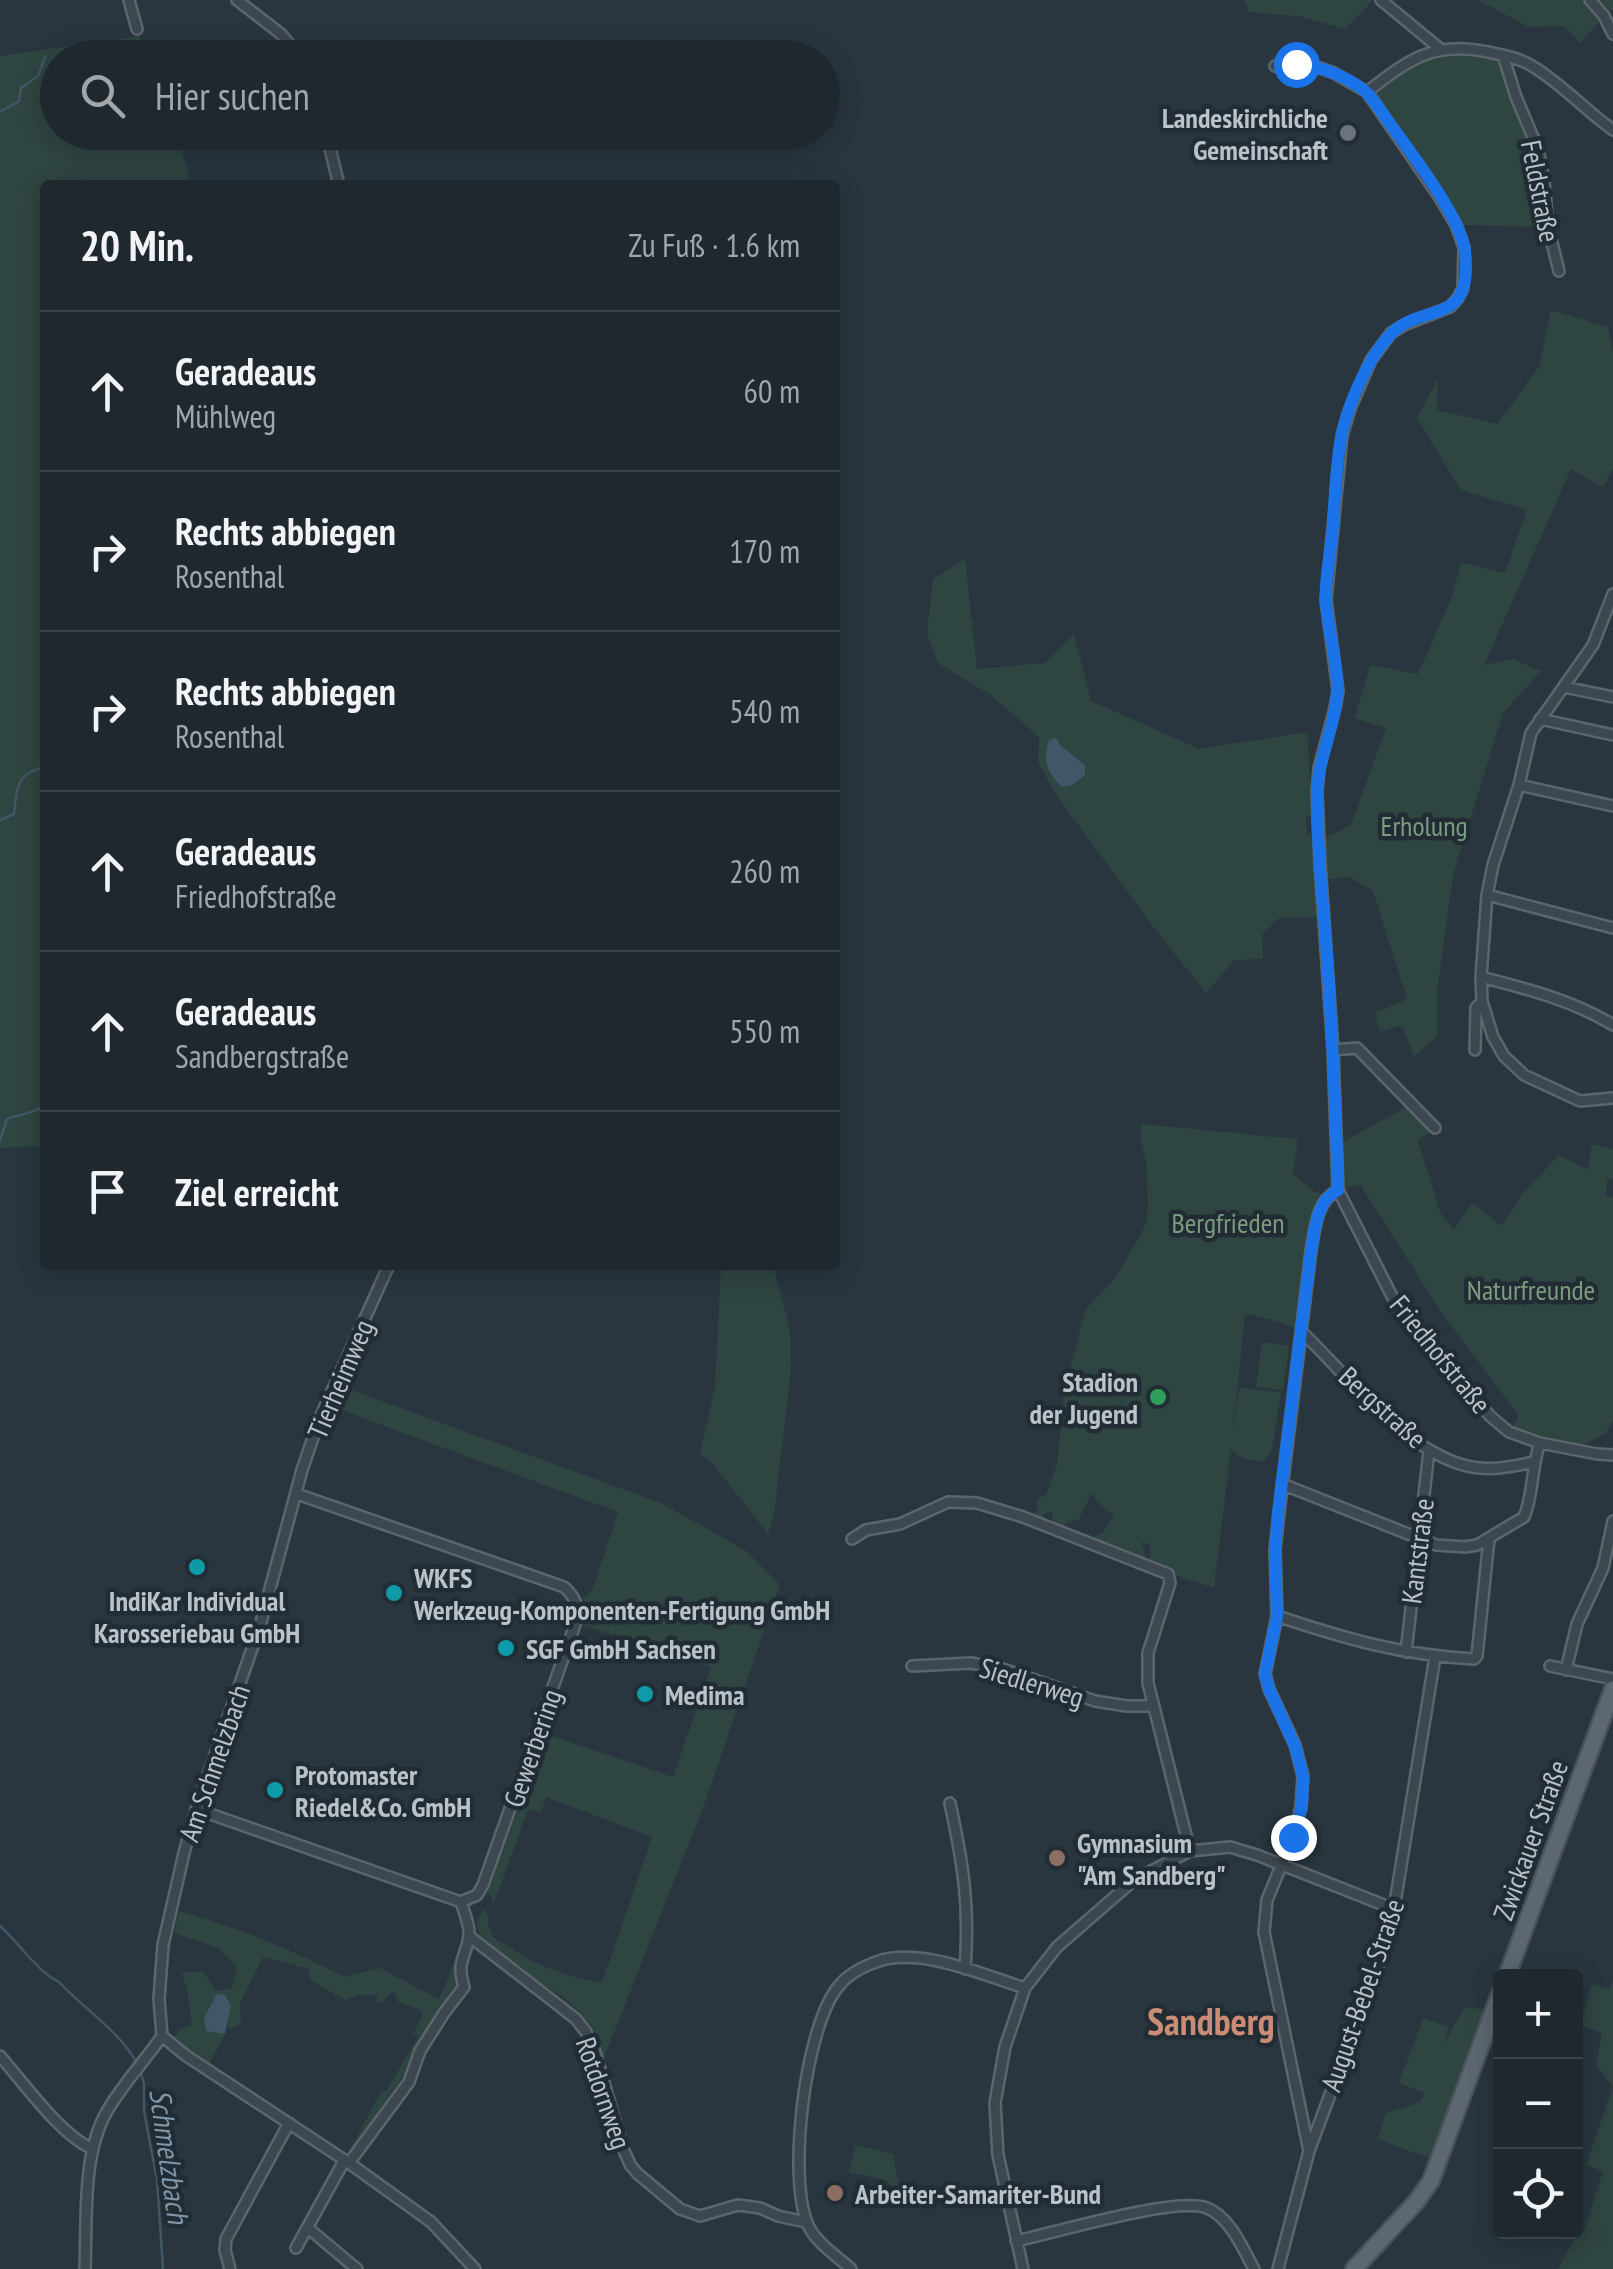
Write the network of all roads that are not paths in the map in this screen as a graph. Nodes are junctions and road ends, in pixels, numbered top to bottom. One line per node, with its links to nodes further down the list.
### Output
1 (129, 0): 5 (street)
2 (237, 0): 7 (street)
3 (1380, 0): 8 (street)
4 (1590, 0): 6 (street)
5 (137, 28)
6 (1613, 34)
7 (286, 40)
8 (1439, 48): 9 (street); 11 (street)
9 (1502, 55): 12 (street); 15 (street, Feldstraße)
10 (1275, 66): 11 (street)
11 (1367, 92): 28 (street, Friedhofstraße)
12 (1613, 130)
13 (330, 150): 14 (street)
14 (338, 180)
15 (1558, 271)
16 (1613, 594): 17 (street)
17 (1564, 687): 18 (street); 19 (street)
18 (1613, 697)
19 (1540, 718): 20 (street); 21 (street)
20 (1613, 735)
21 (1519, 785): 22 (street); 23 (street)
22 (1613, 806)
23 (1487, 895): 24 (street); 25 (street)
24 (1613, 928)
25 (1482, 976): 26 (street); 27 (street)
26 (1482, 1001): 29 (street); 30 (street)
27 (1613, 1025)
28 (1333, 1050): 31 (street); 32 (street, Friedhofstraße)
29 (1475, 1050)
30 (1613, 1098)
31 (1435, 1128)
32 (1338, 1190): 34 (street); 35 (street, Friedhofstraße)
33 (387, 1270): 40 (street, Tierheimweg)
34 (1301, 1331): 36 (street, Bergstraße); 39 (street)
35 (1540, 1443): 37 (street, Friedhofstraße); 38 (street)
36 (1430, 1450): 38 (street, Bergstraße); 43 (street, Kantstraße)
37 (1613, 1455)
38 (1533, 1462): 44 (street)
39 (1282, 1484): 43 (street); 45 (street)
40 (297, 1494): 55 (street, Am Schmelzbach); 58 (street, Gewerbering)
41 (1613, 1521): 50 (street)
42 (852, 1538): 53 (street)
43 (1418, 1538): 44 (street); 46 (street, Kantstraße)
44 (1489, 1539): 47 (street)
45 (1277, 1616): 46 (street); 57 (street)
46 (1406, 1652): 47 (street)
47 (1441, 1657): 59 (street, August-Bebel-Straße)
48 (912, 1666): 53 (street, Siedlerweg)
49 (1550, 1666): 50 (street)
50 (1566, 1670): 51 (street)
51 (1613, 1679)
52 (1613, 1690): 62 (main road, Zwickauer Straße)
53 (1152, 1706): 56 (street)
54 (950, 1802): 61 (street)
55 (196, 1810): 58 (street); 65 (street, Am Schmelzbach)
56 (1190, 1851): 57 (street); 63 (street)
57 (1282, 1864): 59 (street); 69 (street)
58 (461, 1902): 60 (street)
59 (1394, 1910): 69 (street, August-Bebel-Straße)
60 (468, 1936): 70 (street); 71 (street, Rotdornweg)
61 (965, 1969): 63 (street); 71 (street)
62 (1510, 1969)
63 (1025, 1988): 73 (street)
64 (1493, 2013): 83 (main road)
65 (162, 2036): 67 (street); 68 (street)
66 (0, 2056): 68 (street)
67 (289, 2123): 70 (street); 76 (street)
68 (92, 2149): 75 (street)
69 (1309, 2151): 82 (street, August-Bebel-Straße)
70 (347, 2162): 72 (street); 78 (street)
71 (806, 2222): 79 (street)
72 (308, 2228): 74 (street); 77 (street)
73 (1016, 2242): 80 (street); 81 (street)
74 (296, 2248)
75 (86, 2269)
76 (230, 2269)
77 (357, 2269)
78 (475, 2269)
79 (851, 2269)
80 (1023, 2269)
81 (1254, 2269)
82 (1278, 2269)
83 (1354, 2269)

